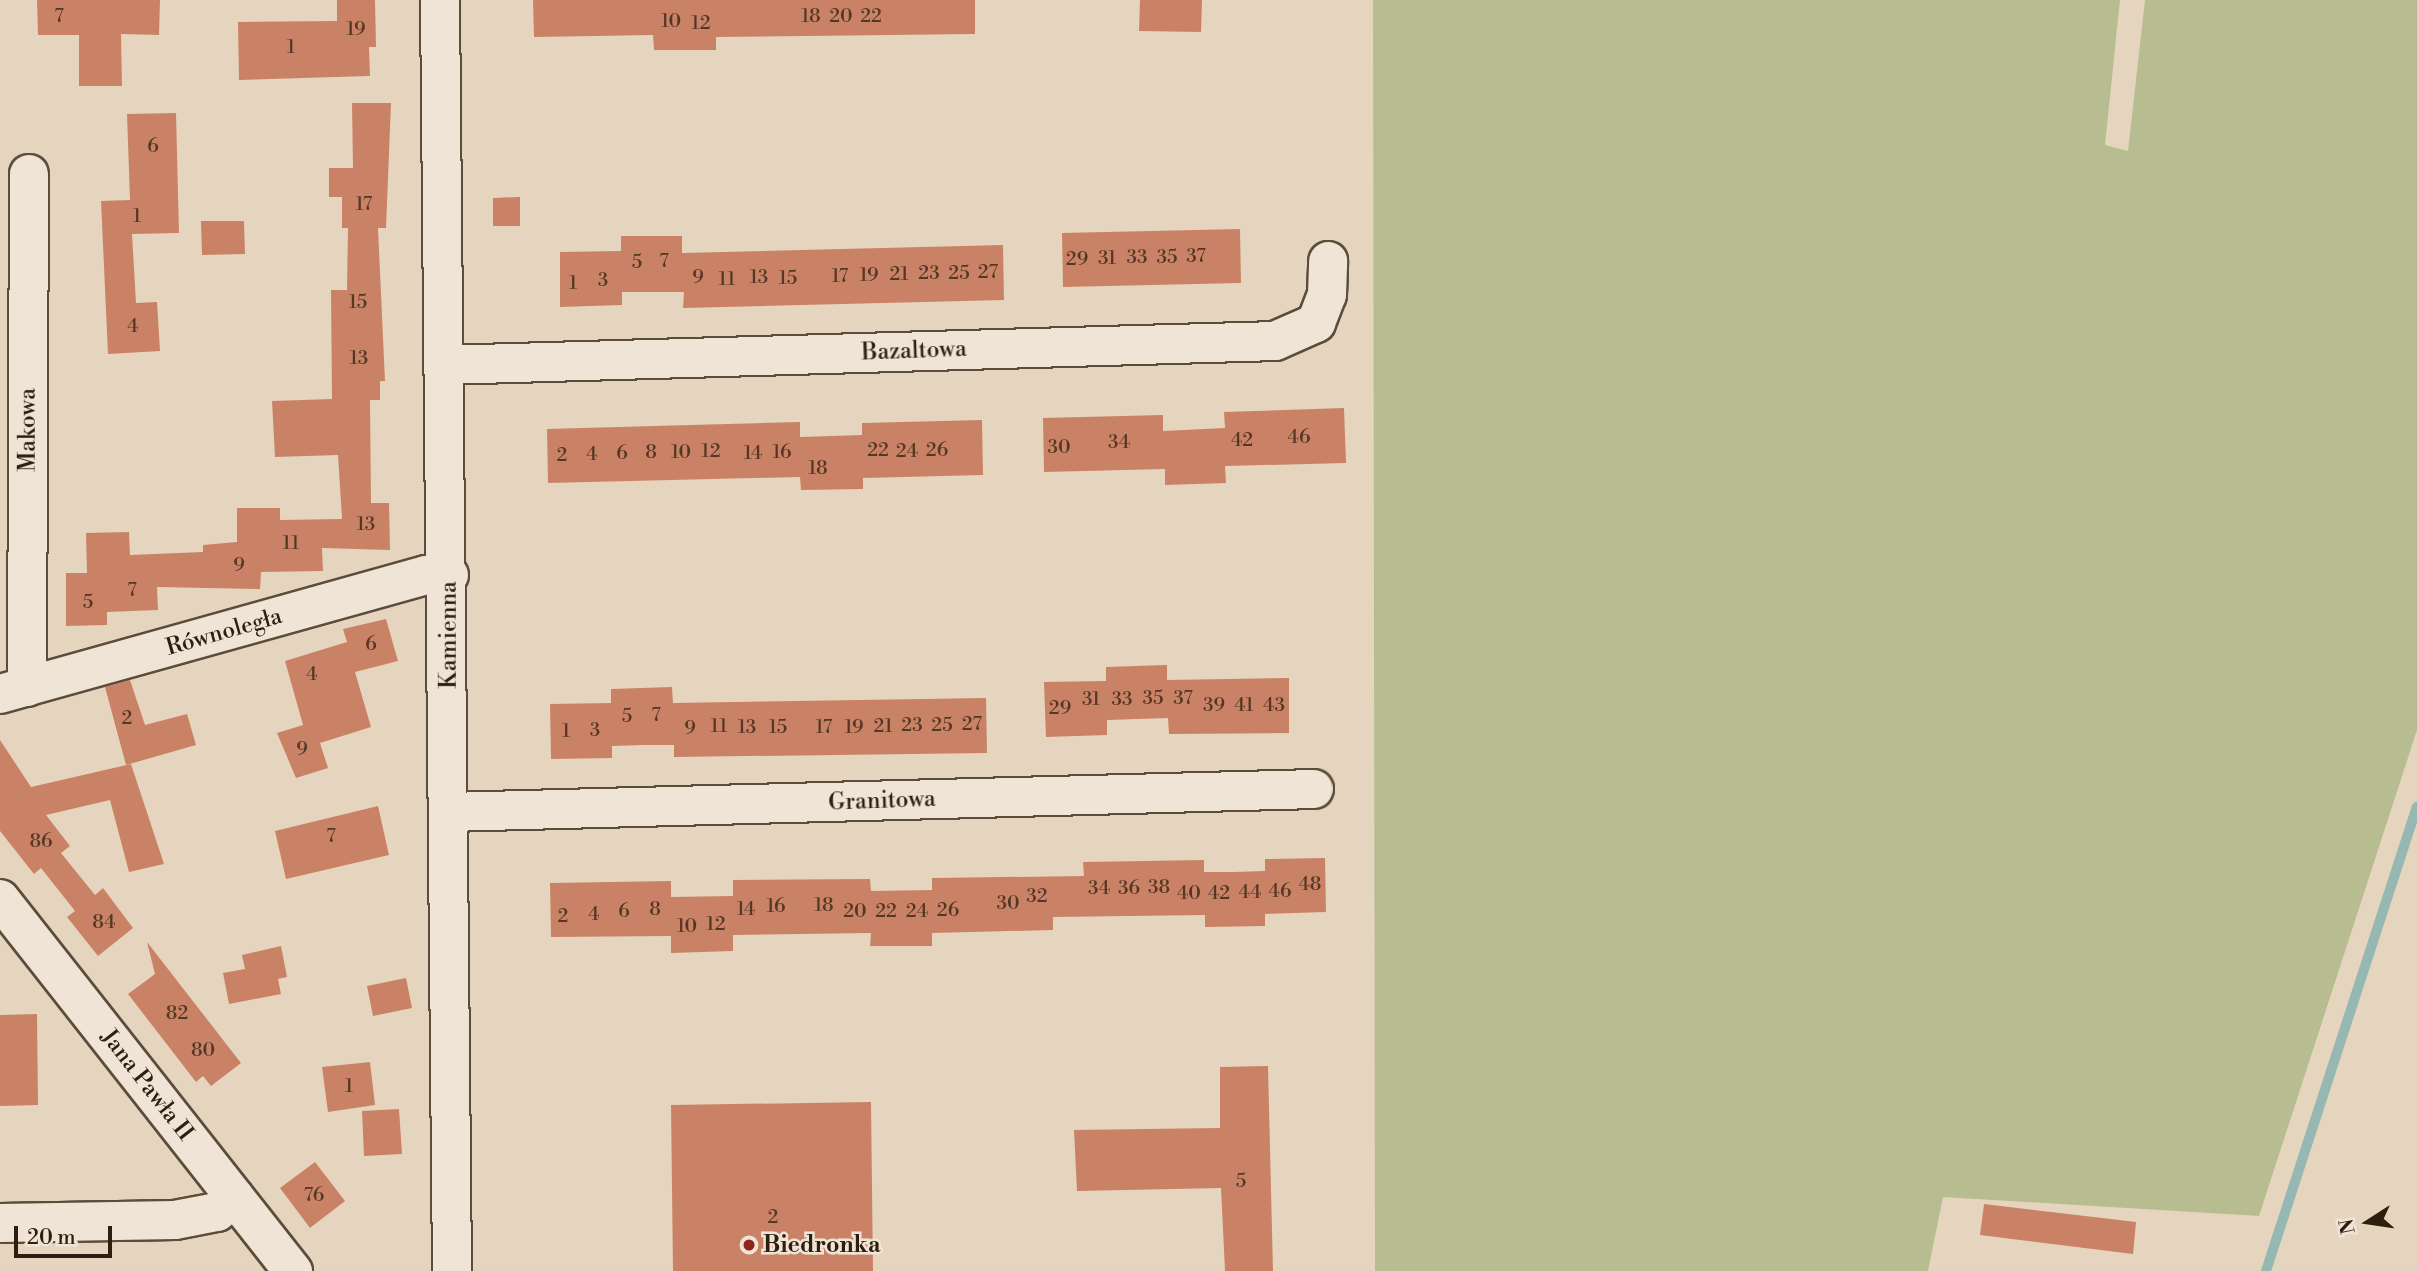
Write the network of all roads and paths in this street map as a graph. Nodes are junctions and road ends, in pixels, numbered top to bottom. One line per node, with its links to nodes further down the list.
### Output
1 (440, 0): 4 (street, Kamienna)
2 (29, 174): 6 (street, Makowa)
3 (1328, 261): 4 (street, Bazaltowa)
4 (444, 365): 5 (street, Kamienna)
5 (449, 575): 6 (street, Równoległa); 8 (street, Kamienna)
6 (13, 691)
7 (1314, 789): 8 (street, Granitowa)
8 (449, 812): 13 (street, Kamienna)
9 (0, 899): 10 (street, Jana Pawła II)
10 (234, 1197): 11 (street); 12 (street, Jana Pawła II)
11 (0, 1223)
12 (293, 1271)
13 (452, 1271)

